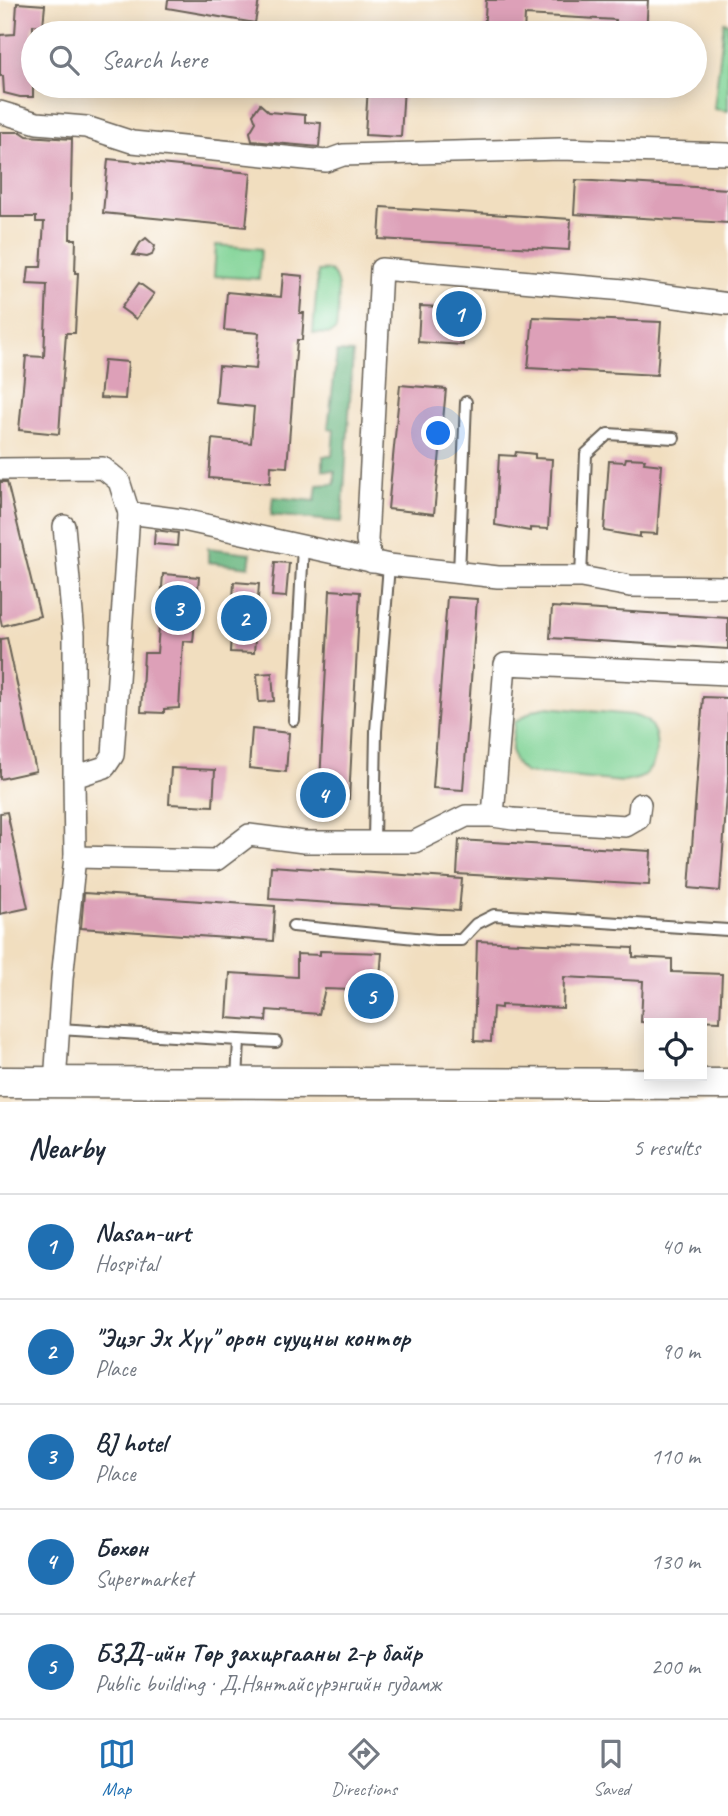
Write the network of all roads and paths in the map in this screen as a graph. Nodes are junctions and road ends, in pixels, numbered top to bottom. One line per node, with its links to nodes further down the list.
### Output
1 (0, 112): 2 (street)
2 (728, 154)
3 (728, 304): 10 (street)
4 (466, 402): 11 (lane)
5 (674, 438): 12 (lane)
6 (0, 470): 7 (street)
7 (129, 513): 9 (street); 16 (street)
8 (64, 526): 16 (street)
9 (303, 546): 10 (street); 15 (lane)
10 (381, 564): 11 (street); 19 (lane)
11 (459, 573): 12 (street)
12 (581, 577): 13 (street)
13 (728, 587)
14 (728, 674): 18 (street)
15 (294, 720)
16 (74, 777): 20 (street)
17 (640, 804): 18 (street)
18 (493, 816): 19 (street)
19 (374, 841): 20 (street)
20 (75, 857): 23 (street)
21 (293, 926): 22 (lane)
22 (728, 930)
23 (59, 1029): 24 (lane); 28 (street)
24 (239, 1040): 25 (lane); 26 (lane)
25 (276, 1042)
26 (236, 1084): 27 (main road); 28 (main road)
27 (728, 1084)
28 (28, 1085)

